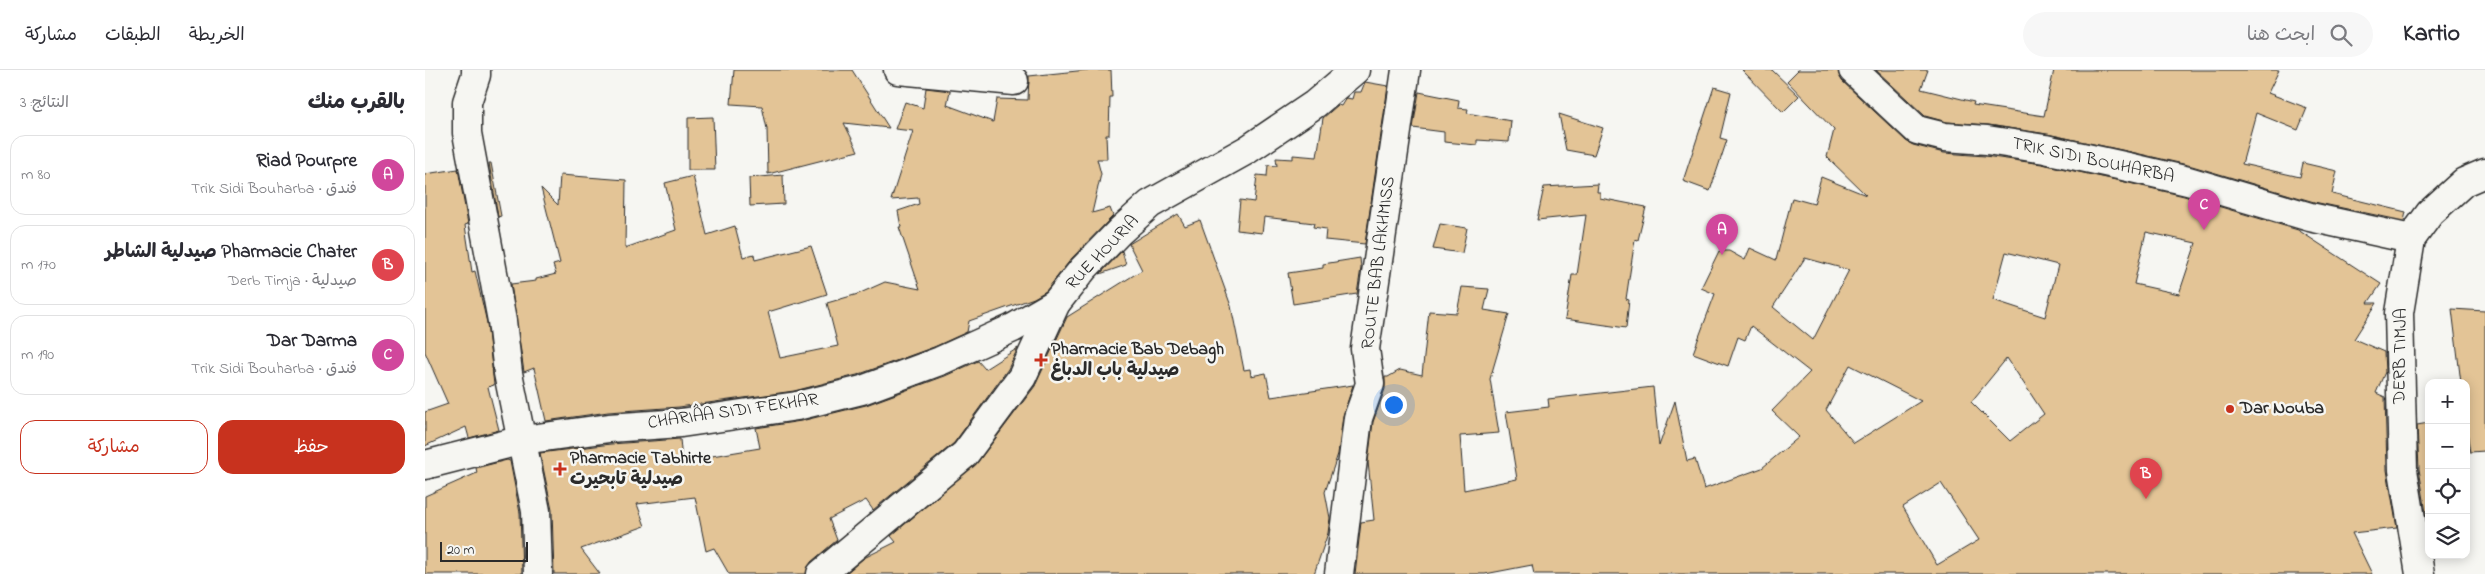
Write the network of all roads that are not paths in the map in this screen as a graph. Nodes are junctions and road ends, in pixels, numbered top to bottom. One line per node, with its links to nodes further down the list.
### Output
1 (476, 70): 10 (street)
2 (898, 70): 6 (street)
3 (1355, 70): 9 (street, RUE HOURIA)
4 (1406, 70): 14 (street, ROUTE BAB LAKHMISS)
5 (1853, 70): 8 (street, TRIK SIDI BOUHARBA)
6 (1014, 81)
7 (2485, 173): 8 (street, DERB TIMJA)
8 (2411, 239): 15 (street, DERB TIMJA)
9 (1056, 303): 10 (street, CHARIÂA SIDI FEKHAR); 13 (street, RUE HOURIA)
10 (523, 440): 11 (street, CHARIÂA SIDI FEKHAR); 12 (street)
11 (425, 465)
12 (538, 574)
13 (821, 574)
14 (1339, 574)
15 (2420, 574)

